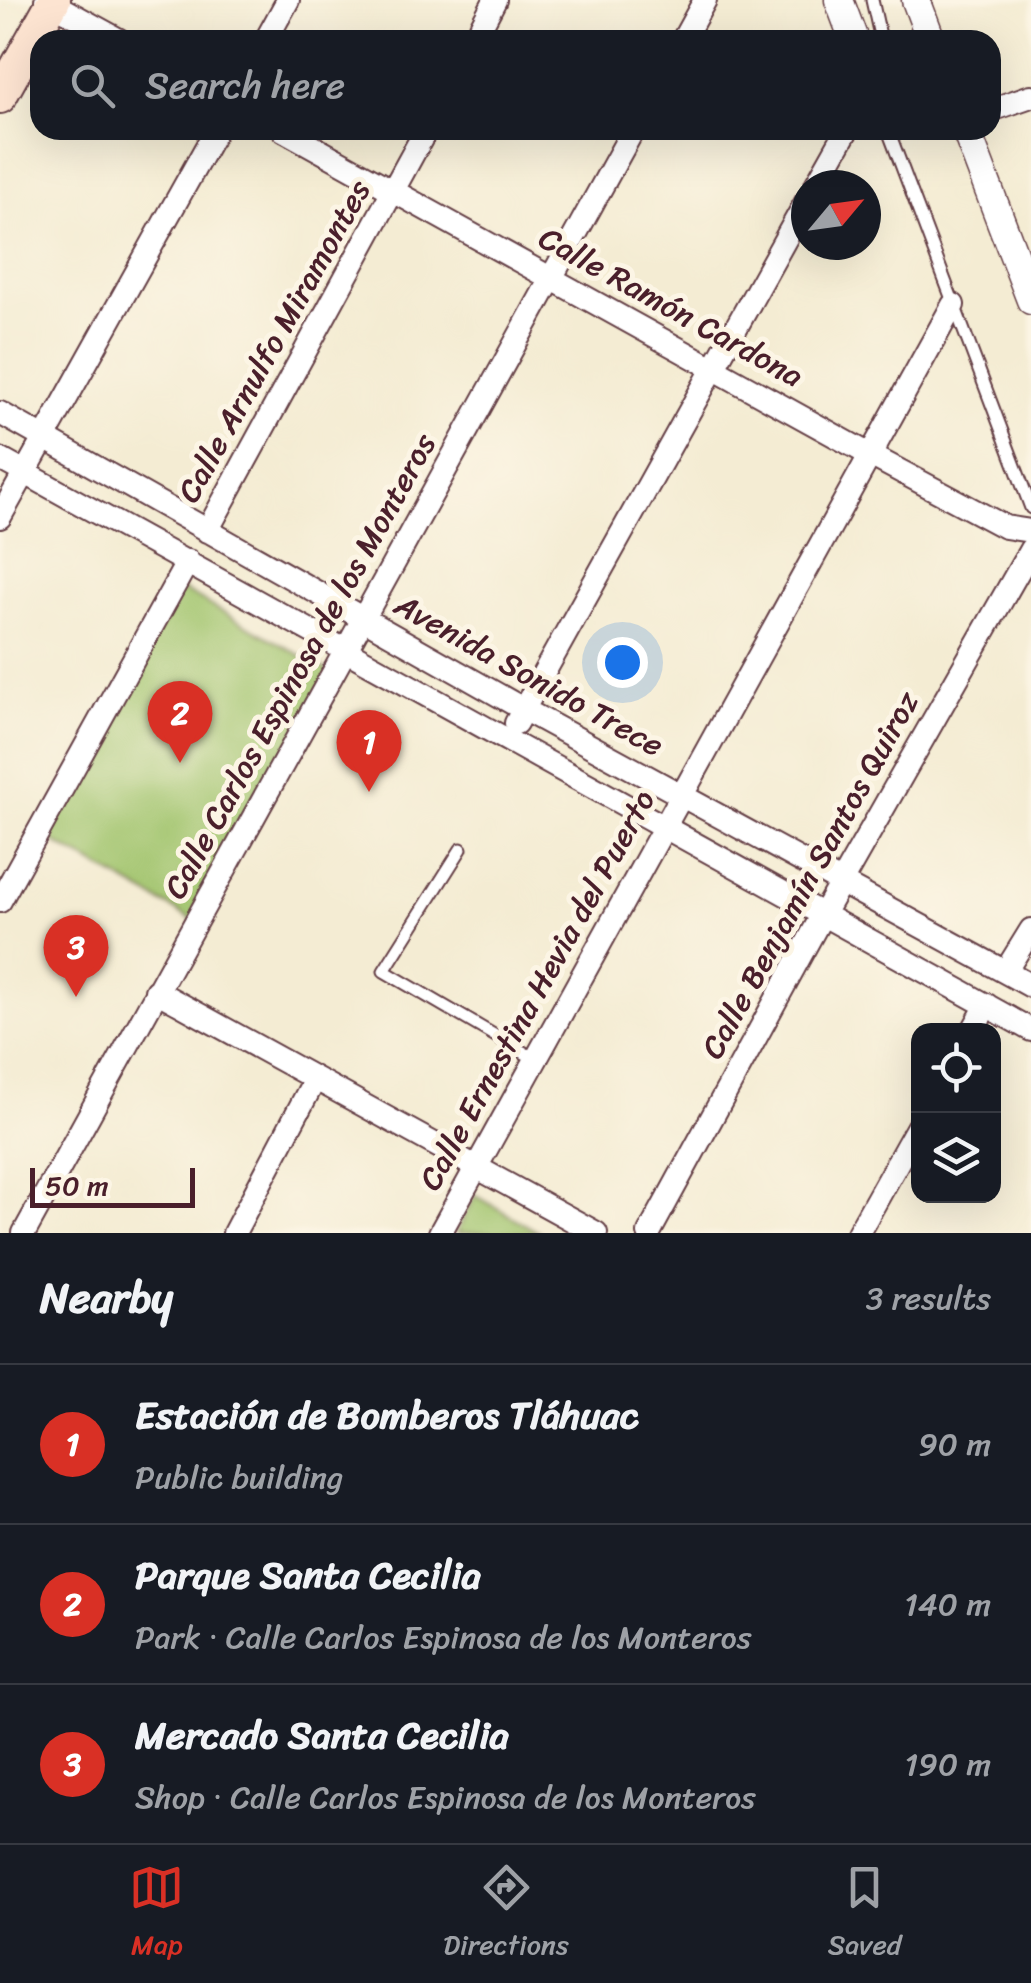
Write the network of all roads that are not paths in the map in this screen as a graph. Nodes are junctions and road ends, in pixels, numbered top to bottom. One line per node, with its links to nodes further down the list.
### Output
1 (288, 0): 11 (street)
2 (495, 0): 12 (street)
3 (705, 0): 13 (street)
4 (872, 0): 15 (lane)
5 (903, 0): 16 (lane)
6 (916, 0): 17 (street)
7 (51, 1): 9 (main road); 10 (street)
8 (837, 2): 14 (street)
9 (36, 30)
10 (102, 30)
11 (272, 30)
12 (479, 30)
13 (688, 30)
14 (850, 30)
15 (878, 30)
16 (916, 30)
17 (927, 30)
18 (30, 41): 20 (main road)
19 (1031, 96): 21 (street)
20 (0, 97)
21 (1001, 106)
22 (210, 140): 37 (street)
23 (302, 140): 30 (street, Calle Ramón Cardona)
24 (421, 140): 30 (street, Calle Arnulfo Miramontes)
25 (627, 140): 32 (street, Calle Carlos Espinosa de los Monteros)
26 (841, 140): 29 (street)
27 (892, 140): 34 (lane)
28 (970, 140): 33 (street)
29 (824, 170)
30 (394, 190): 32 (street, Calle Ramón Cardona); 43 (street, Calle Arnulfo Miramontes)
31 (791, 228): 35 (street)
32 (552, 276): 35 (street, Calle Ramón Cardona); 47 (street, Calle Carlos Espinosa de los Monteros)
33 (1031, 300)
34 (953, 305): 38 (street, Calle Ernestina Hevia del Puerto); 41 (lane)
35 (711, 368): 38 (street, Calle Ramón Cardona); 49 (street)
36 (0, 413): 37 (street, Avenida Sonido Trece)
37 (44, 437): 40 (street); 43 (street, Avenida Sonido Trece)
38 (870, 456): 44 (street, Calle Ramón Cardona); 51 (street, Calle Ernestina Hevia del Puerto)
39 (0, 459): 40 (street, Avenida Sonido Trece)
40 (24, 472): 42 (street); 46 (street, Avenida Sonido Trece)
41 (1031, 508)
42 (0, 517)
43 (207, 531): 47 (street, Avenida Sonido Trece)
44 (1031, 531)
45 (1031, 549): 54 (street, Calle Benjamín Santos Quiroz)
46 (188, 560): 48 (street, Avenida Sonido Trece); 55 (street)
47 (361, 618): 48 (street, Calle Carlos Espinosa de los Monteros); 49 (street, Avenida Sonido Trece)
48 (345, 648): 50 (street, Avenida Sonido Trece); 60 (street, Calle Carlos Espinosa de los Monteros)
49 (523, 709): 50 (street); 51 (street, Avenida Sonido Trece)
50 (508, 738): 52 (street, Avenida Sonido Trece)
51 (681, 796): 52 (street, Calle Ernestina Hevia del Puerto); 54 (street, Avenida Sonido Trece)
52 (666, 825): 56 (street, Avenida Sonido Trece); 64 (street, Calle Ernestina Hevia del Puerto)
53 (461, 849): 64 (lane)
54 (841, 884): 56 (street, Calle Benjamín Santos Quiroz); 58 (street, Avenida Sonido Trece)
55 (0, 901)
56 (823, 914): 61 (street, Avenida Sonido Trece); 72 (street, Calle Benjamín Santos Quiroz)
57 (1031, 930): 58 (street)
58 (1005, 972): 59 (street, Avenida Sonido Trece)
59 (1031, 986)
60 (156, 991): 65 (street); 68 (street, Calle Carlos Espinosa de los Monteros)
61 (987, 1006): 62 (street); 63 (street, Avenida Sonido Trece)
62 (976, 1023)
63 (1031, 1030)
64 (536, 1059): 67 (street, Calle Ernestina Hevia del Puerto)
65 (315, 1079): 67 (street); 69 (street)
66 (911, 1138): 73 (street)
67 (476, 1166): 70 (street, Calle Ernestina Hevia del Puerto); 71 (street)
68 (24, 1233)
69 (234, 1233)
70 (440, 1233)
71 (596, 1233)
72 (649, 1233)
73 (858, 1233)

